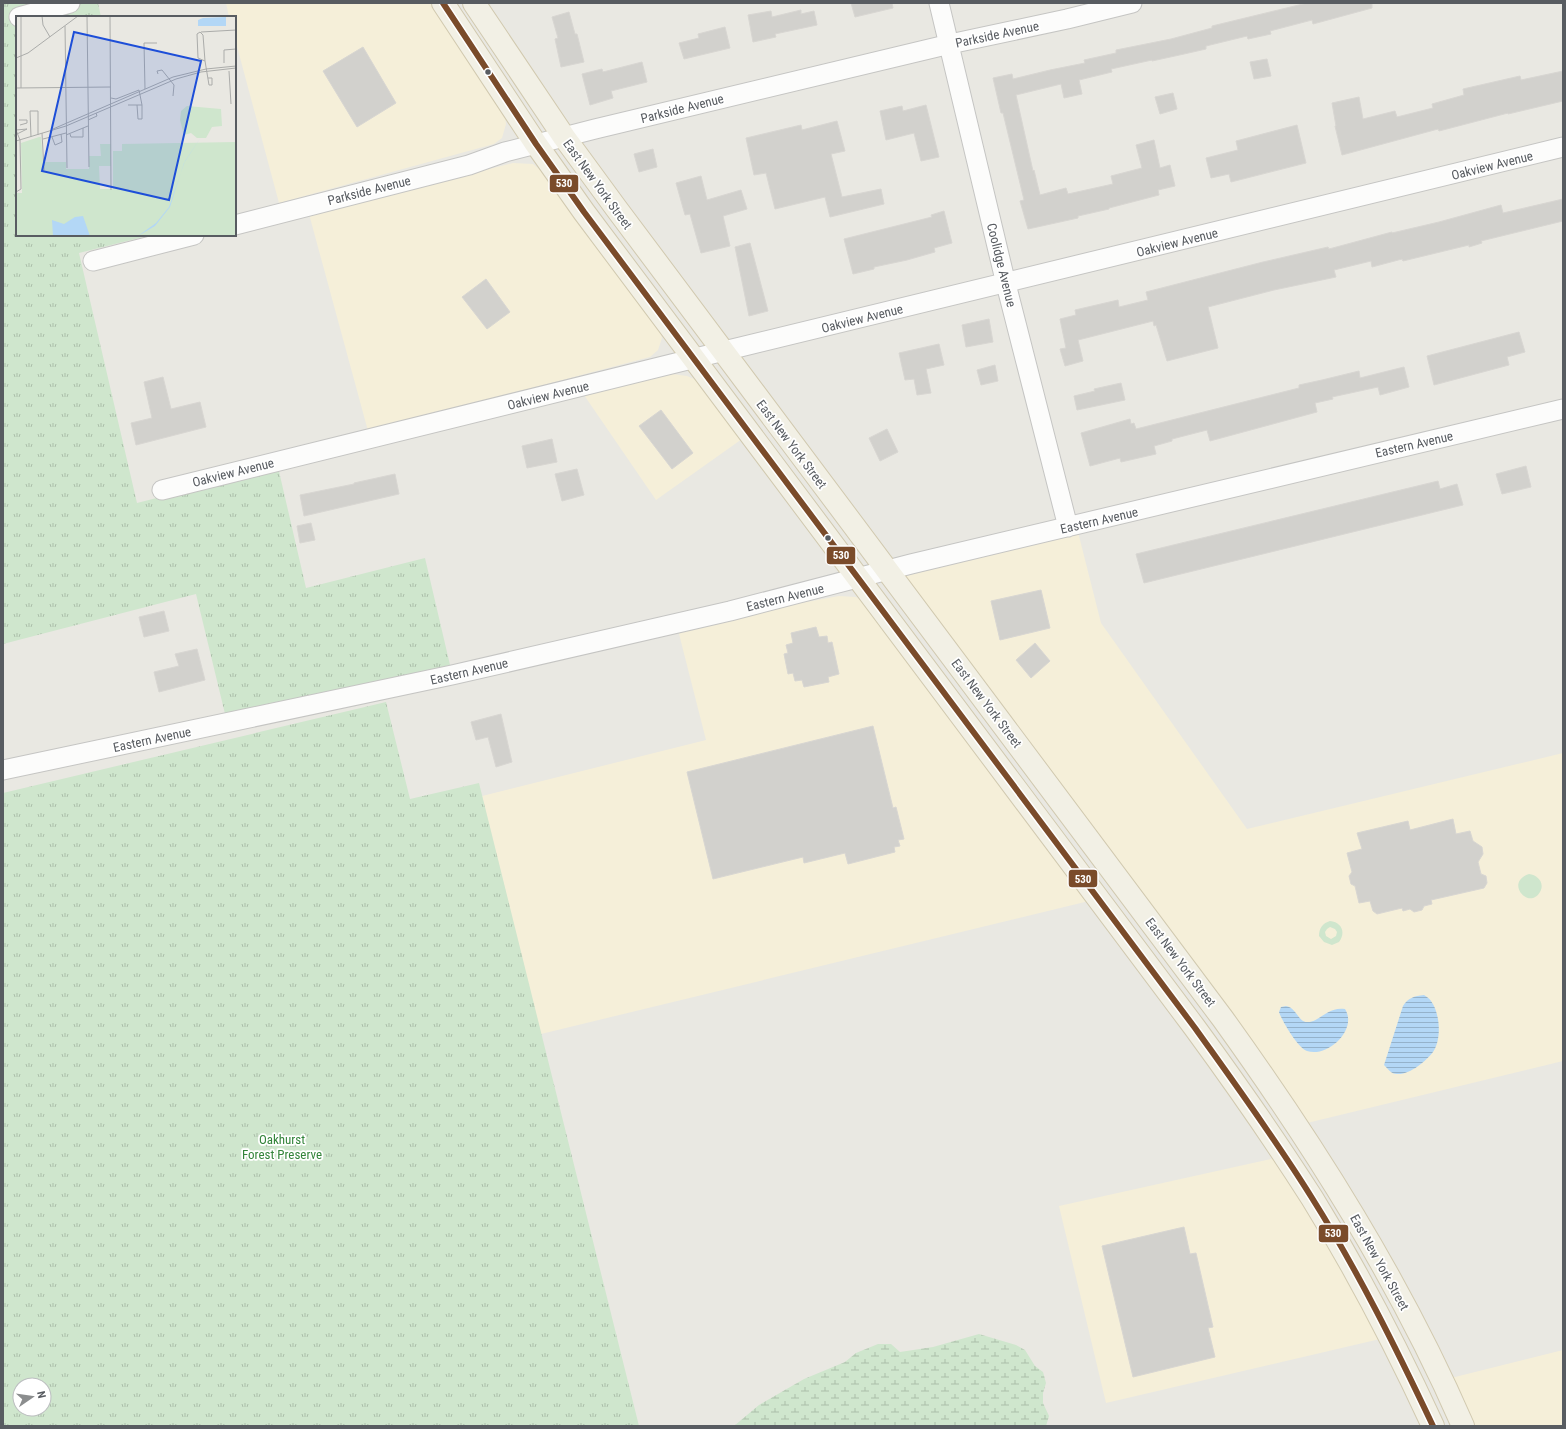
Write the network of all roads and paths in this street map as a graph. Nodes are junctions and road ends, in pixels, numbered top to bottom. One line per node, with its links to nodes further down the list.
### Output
1 (70, 3): 6 (street)
2 (443, 3): 9 (main road, East New York Street)
3 (474, 3): 8 (main road, East New York Street)
4 (939, 3): 7 (street, Coolidge Avenue)
5 (1132, 3): 7 (street, Parkside Avenue)
6 (23, 16)
7 (950, 44): 8 (street, Parkside Avenue); 14 (street, Coolidge Avenue)
8 (564, 137): 9 (street, Parkside Avenue); 15 (main road, East New York Street)
9 (536, 144): 11 (street, Parkside Avenue); 16 (main road, East New York Street)
10 (1563, 147): 14 (street, Oakview Avenue)
11 (236, 224)
12 (190, 236): 13 (street)
13 (93, 261)
14 (1006, 284): 15 (street, Oakview Avenue); 19 (street, Coolidge Avenue)
15 (724, 351): 16 (street, Oakview Avenue); 20 (main road, East New York Street)
16 (693, 359): 18 (street, Oakview Avenue); 21 (main road, East New York Street)
17 (1563, 409): 19 (street, Eastern Avenue)
18 (162, 490)
19 (1068, 527): 20 (street, Eastern Avenue)
20 (887, 571): 21 (street, Eastern Avenue); 24 (main road, East New York Street)
21 (858, 578): 22 (street, Eastern Avenue); 23 (main road, East New York Street)
22 (3, 770)
23 (1433, 1426)
24 (1463, 1426)

